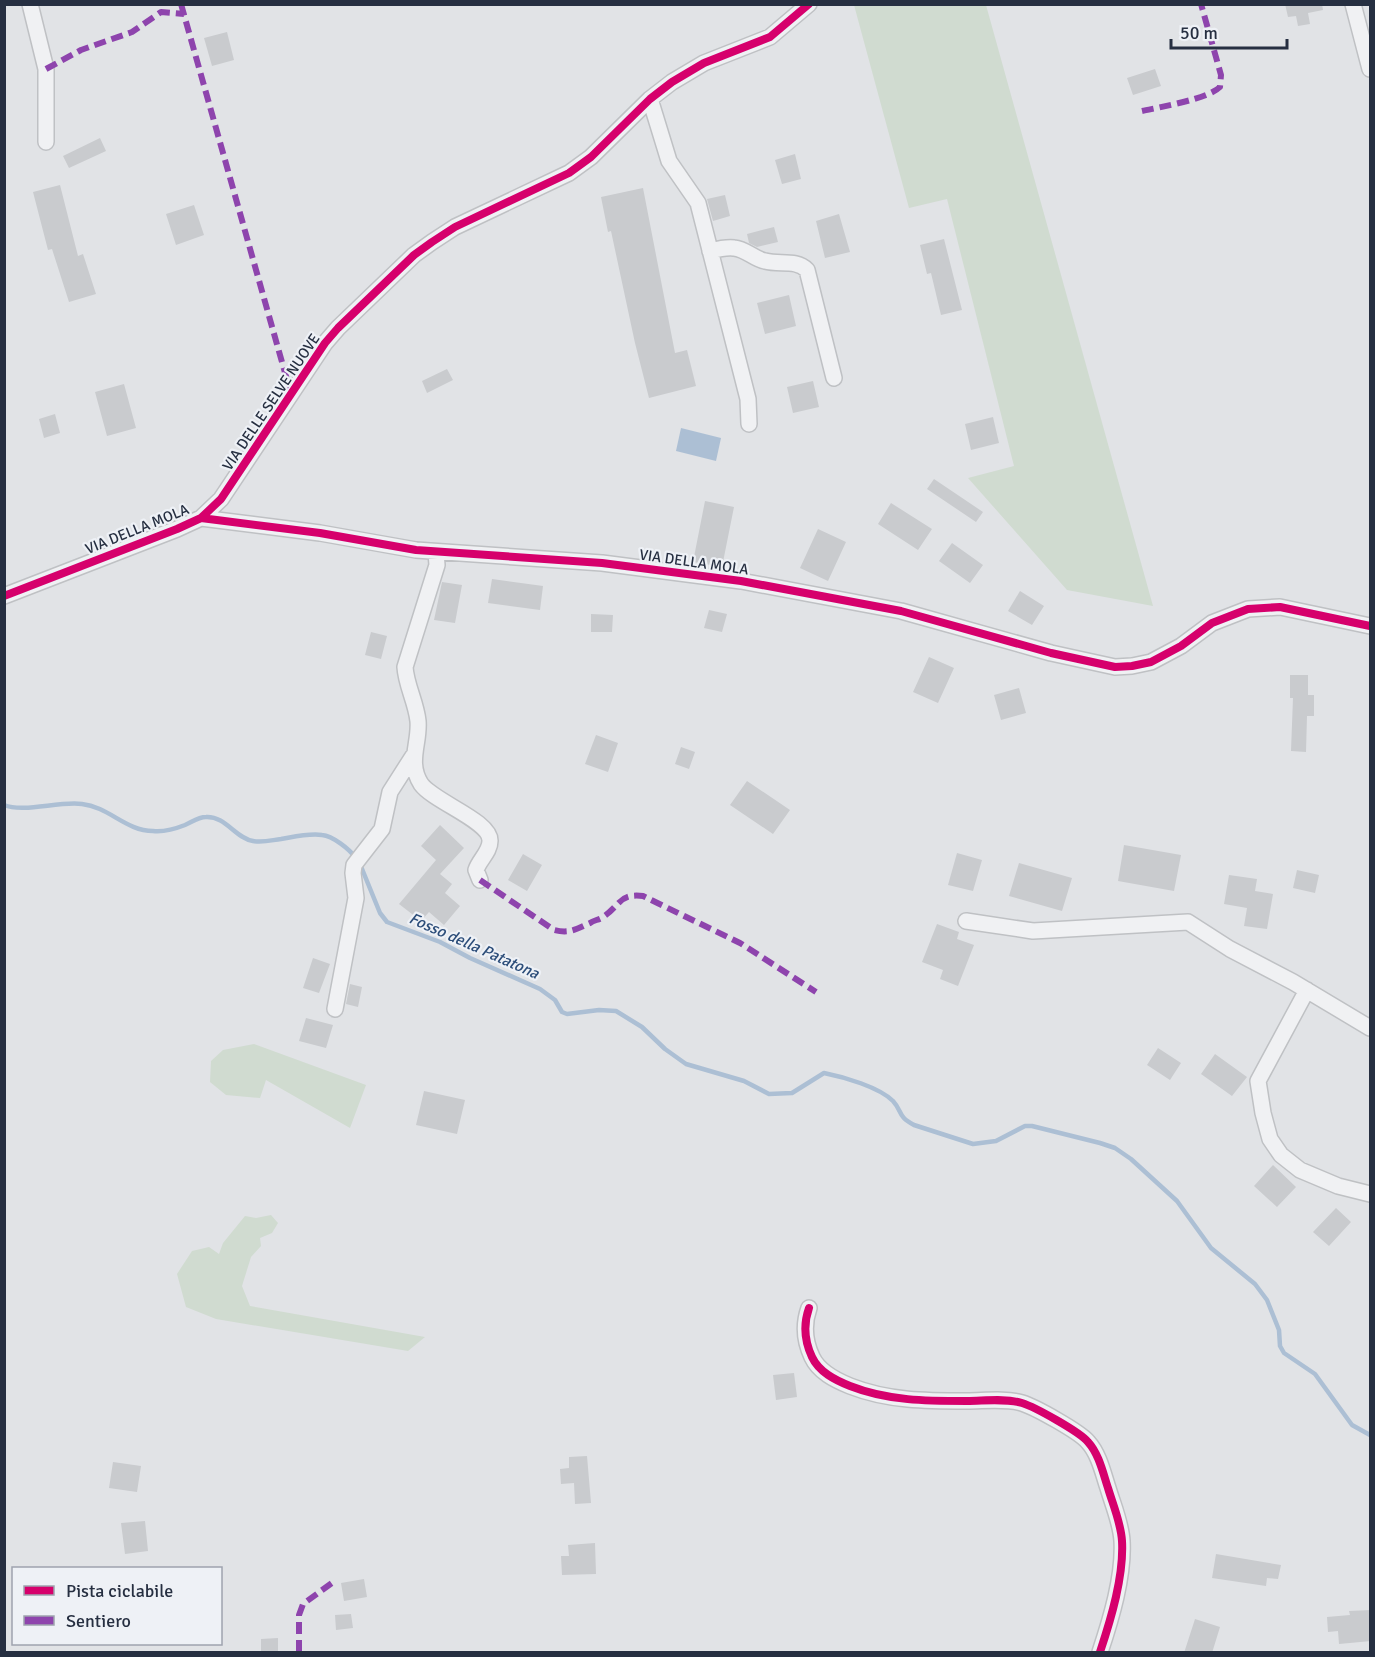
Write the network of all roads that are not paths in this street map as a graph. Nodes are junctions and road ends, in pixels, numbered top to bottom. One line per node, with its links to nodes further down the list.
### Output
1 (30, 4): 6 (street)
2 (809, 4): 5 (street, VIA DELLE SELVE NUOVE)
3 (1353, 4): 4 (street)
4 (1371, 69)
5 (650, 99): 7 (street); 10 (street, VIA DELLE SELVE NUOVE)
6 (46, 142)
7 (710, 250): 8 (street); 9 (street)
8 (834, 378)
9 (749, 424)
10 (201, 518): 11 (street, VIA DELLA MOLA); 12 (street, VIA DELLA MOLA)
11 (436, 553): 13 (street, VIA DELLA MOLA); 14 (street)
12 (4, 596)
13 (1371, 626)
14 (413, 756): 15 (street); 18 (street)
15 (480, 880)
16 (966, 921): 17 (street)
17 (1307, 990): 19 (street); 20 (street)
18 (334, 1009)
19 (1371, 1028)
20 (1371, 1194)
21 (809, 1308): 22 (street)
22 (1100, 1653)

